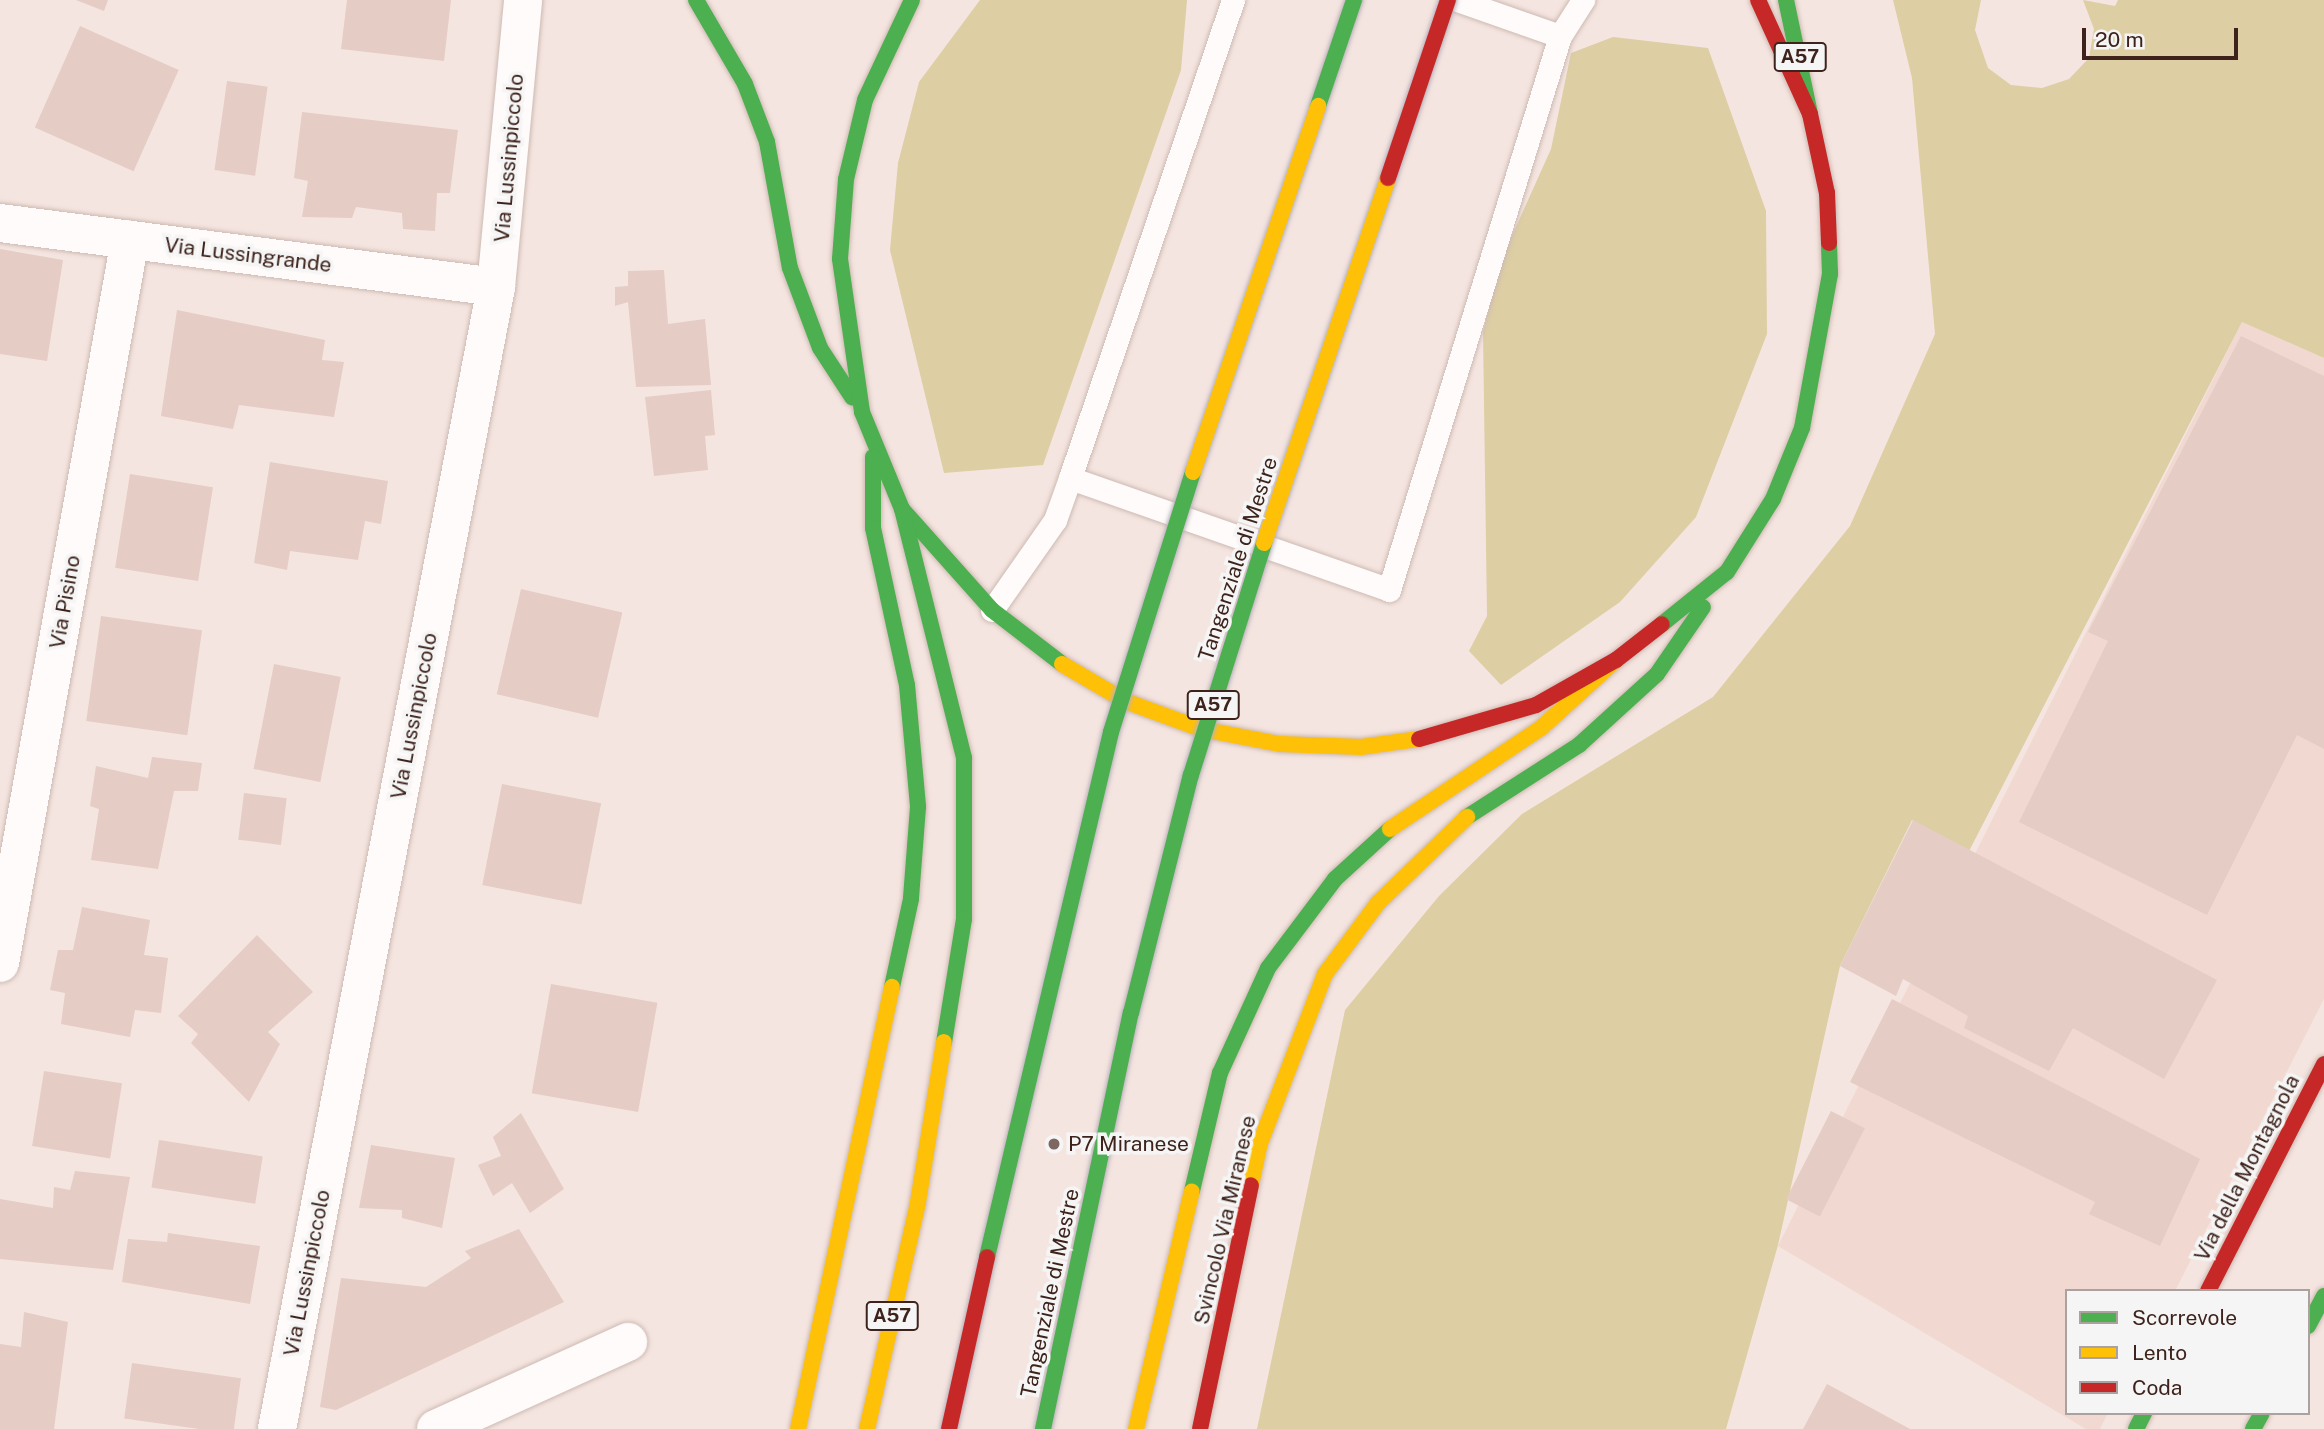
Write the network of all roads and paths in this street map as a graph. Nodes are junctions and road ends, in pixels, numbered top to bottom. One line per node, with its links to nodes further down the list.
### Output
1 (523, 0): 15 (street, Via Lussinpiccolo)
2 (696, 0): 16 (main road)
3 (912, 0): 16 (main road)
4 (1233, 0): 18 (lane)
5 (1354, 0): 33 (main road, bridge)
6 (1448, 0): 34 (main road, Tangenziale di Mestre / A57, bridge)
7 (1457, 0): 11 (lane)
8 (1583, 0): 11 (lane)
9 (1758, 0): 12 (main road)
10 (1786, 0): 12 (main road, A57)
11 (1560, 36): 18 (lane)
12 (1810, 114): 20 (main road, Svincolo Via Miranese)
13 (0, 223): 14 (street, Via Lussingrande)
14 (130, 240): 15 (street, Via Lussingrande); 23 (street, Via Pisino)
15 (496, 287): 29 (street, Via Lussinpiccolo)
16 (862, 412): 17 (main road)
17 (873, 444): 19 (main road); 31 (main road)
18 (1070, 478): 21 (lane)
19 (902, 509): 21 (main road); 32 (main road, A57)
20 (1727, 572): 22 (main road); 36 (main road, Svincolo Via Miranese)
21 (992, 610): 22 (main road)
22 (1616, 660): 35 (main road)
23 (0, 963)
24 (2324, 1064): 25 (main road, Via della Montagnola)
25 (2209, 1289)
26 (2324, 1296): 27 (main road)
27 (2310, 1322)
28 (628, 1342): 30 (street)
29 (277, 1429)
30 (436, 1429)
31 (798, 1429)
32 (867, 1429)
33 (949, 1429)
34 (1043, 1429)
35 (1136, 1429)
36 (1200, 1429)

